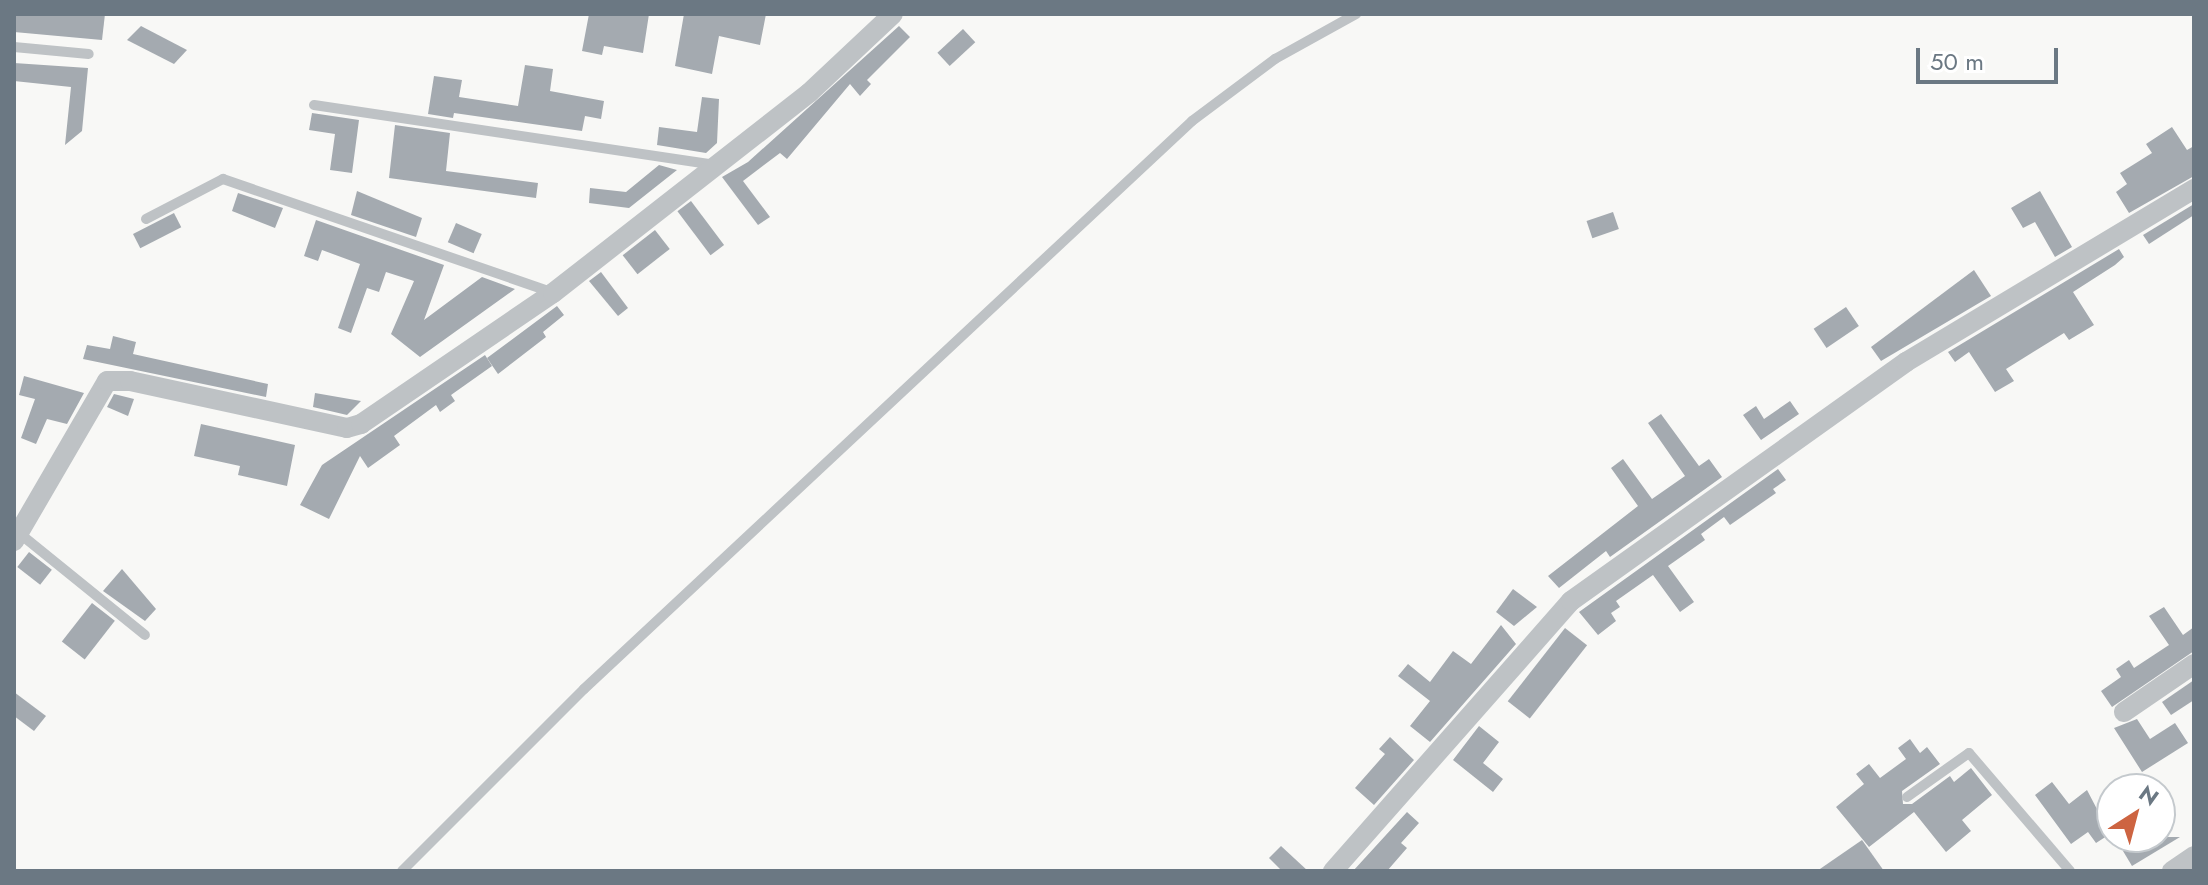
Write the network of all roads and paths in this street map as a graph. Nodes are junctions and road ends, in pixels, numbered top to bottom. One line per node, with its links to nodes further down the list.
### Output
1 (1356, 14): 16 (lane)
2 (887, 15): 6 (street)
3 (14, 47): 4 (lane)
4 (89, 54)
5 (314, 105): 6 (lane)
6 (718, 165): 9 (street)
7 (2194, 189): 17 (street)
8 (146, 219): 9 (lane)
9 (553, 293): 10 (street)
10 (16, 537): 11 (lane)
11 (145, 635)
12 (2194, 664): 13 (street)
13 (2124, 712)
14 (1907, 797): 18 (lane)
15 (2194, 856): 19 (street)
16 (402, 871)
17 (1333, 871)
18 (2070, 871)
19 (2172, 871)

